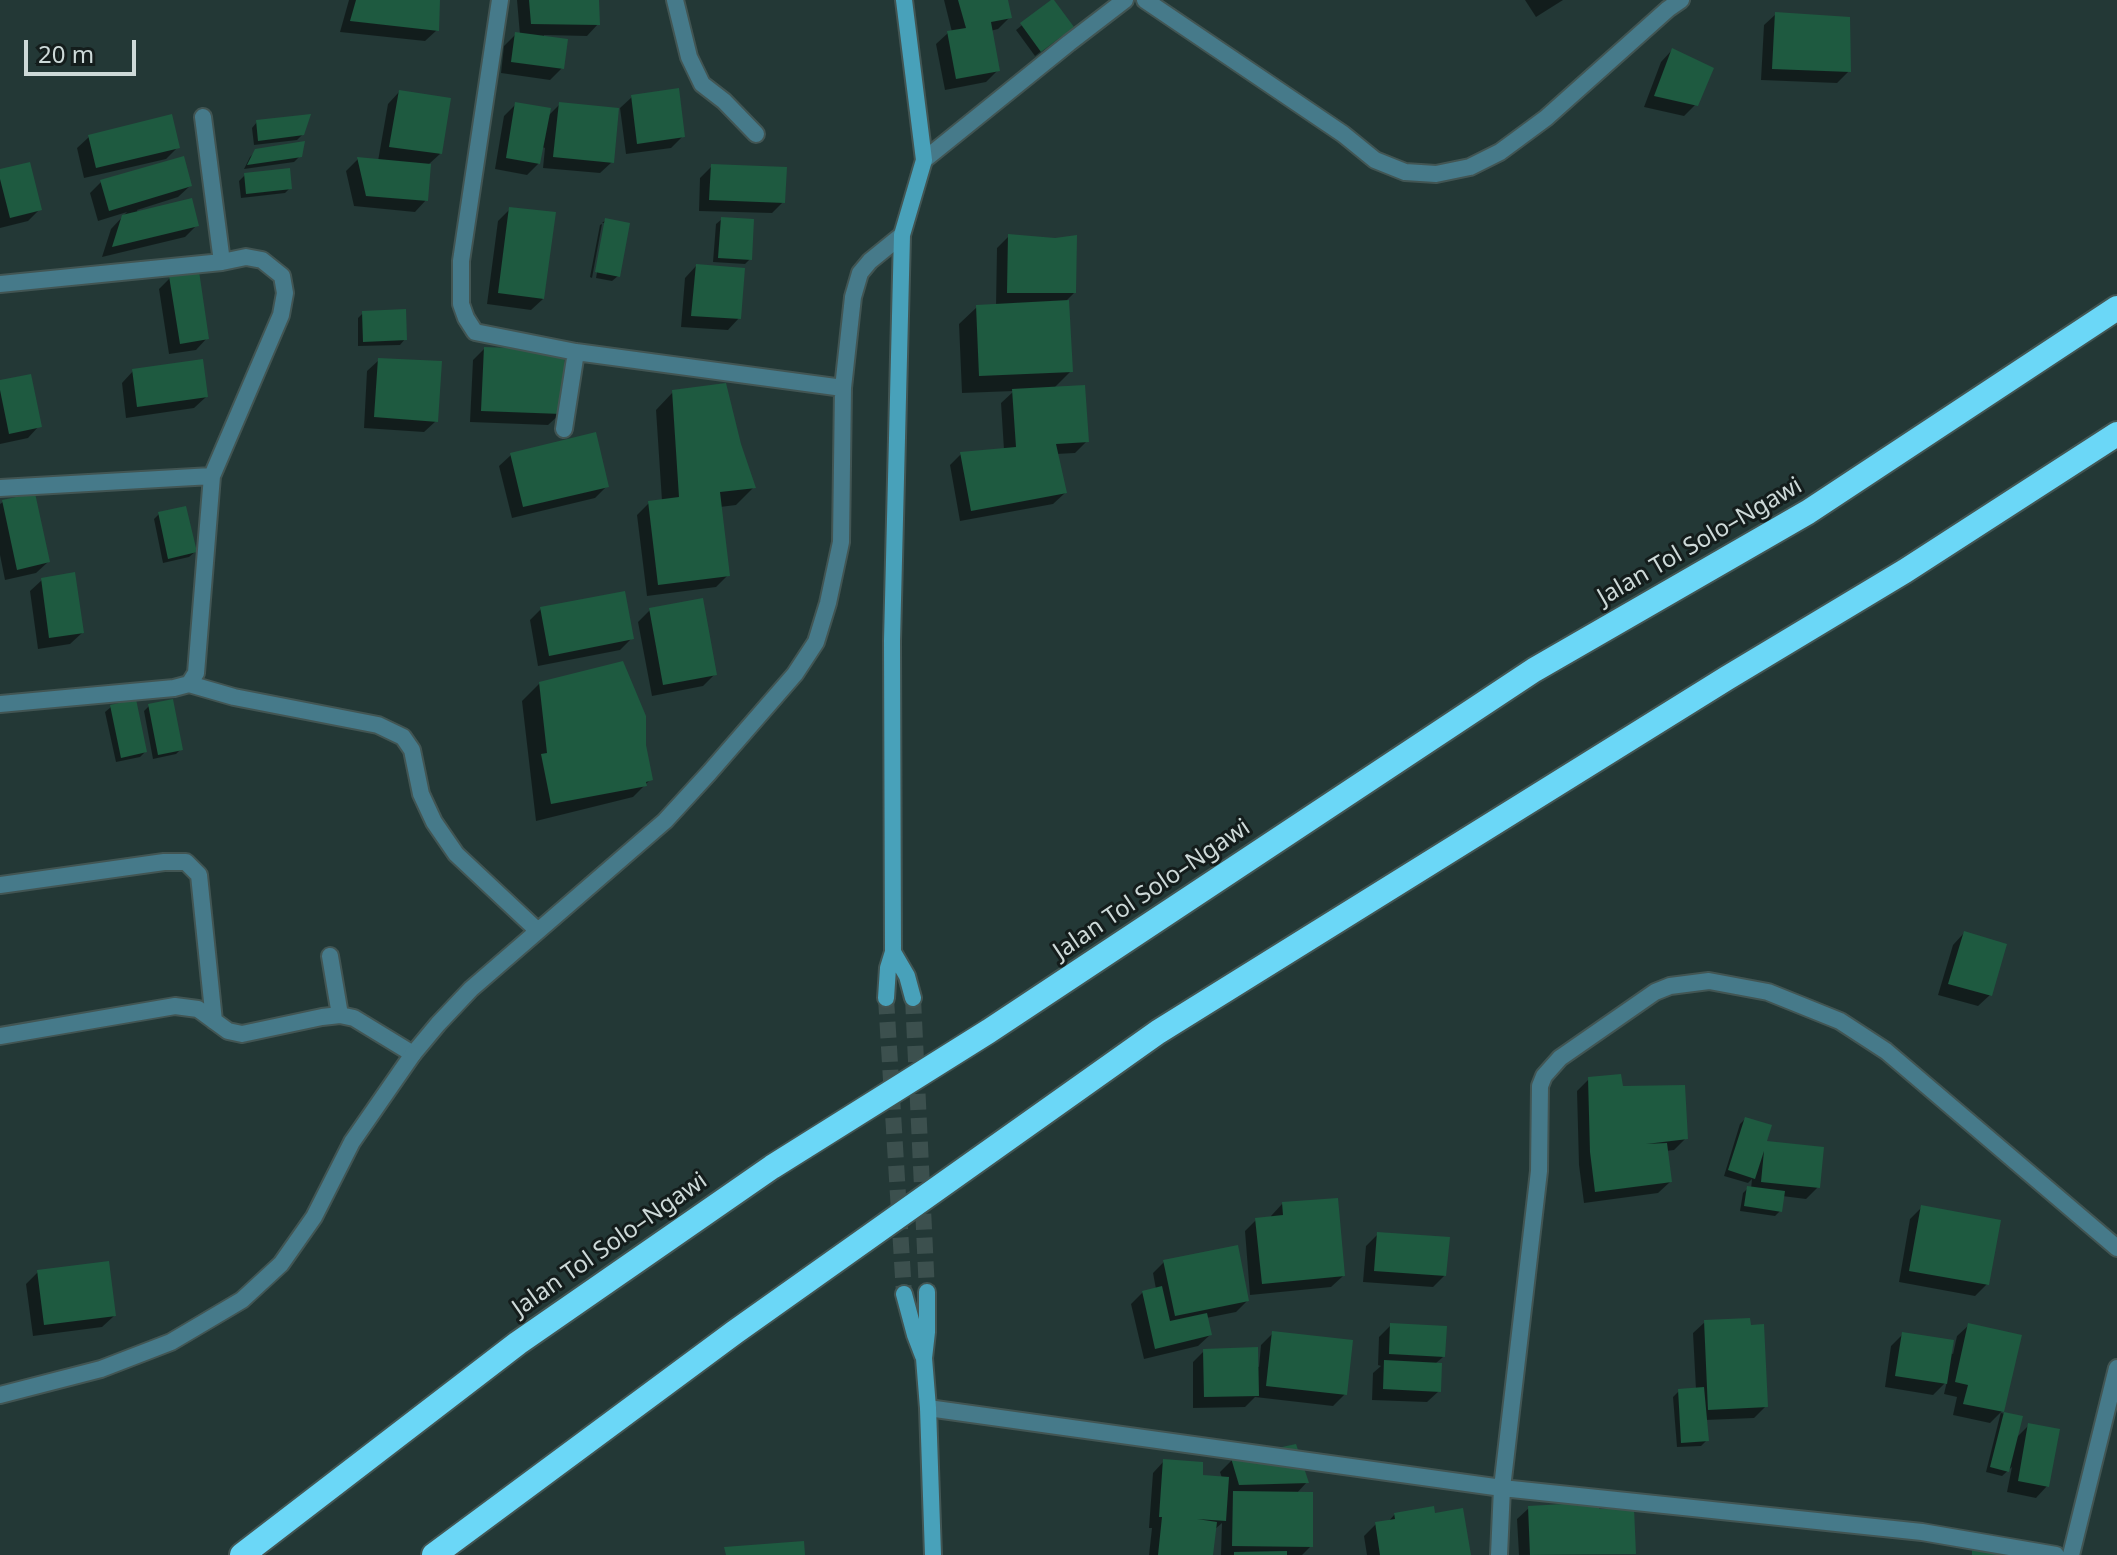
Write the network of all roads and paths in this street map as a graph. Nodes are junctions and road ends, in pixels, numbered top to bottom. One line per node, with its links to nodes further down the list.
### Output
1 (500, 0): 14 (street)
2 (675, 0): 8 (street)
3 (904, 0): 9 (street)
4 (1125, 0): 9 (street)
5 (1145, 0): 6 (street)
6 (1681, 0)
7 (203, 117): 11 (street)
8 (756, 134)
9 (924, 160): 10 (street)
10 (902, 235): 15 (street); 24 (street)
11 (222, 262): 12 (street); 18 (street)
12 (0, 284)
13 (2117, 308): 40 (highway, Jalan Tol Solo–Ngawi)
14 (576, 352): 15 (street); 16 (street)
15 (843, 388): 23 (street)
16 (564, 429)
17 (2117, 434): 41 (highway)
18 (212, 476): 19 (street); 20 (street)
19 (0, 488)
20 (189, 684): 21 (street); 23 (street)
21 (0, 704)
22 (0, 885): 29 (street)
23 (537, 930): 31 (street)
24 (893, 952): 26 (street); 27 (street)
25 (330, 956): 28 (street)
26 (886, 998)
27 (913, 998)
28 (340, 1015): 29 (street); 31 (street)
29 (214, 1021): 30 (street)
30 (0, 1036)
31 (413, 1054): 37 (street)
32 (2117, 1248): 39 (street)
33 (927, 1292): 35 (street)
34 (904, 1294): 35 (street)
35 (924, 1358): 38 (street)
36 (2117, 1368): 45 (street)
37 (0, 1395)
38 (928, 1408): 39 (street); 42 (street)
39 (1502, 1488): 43 (street); 44 (street)
40 (242, 1555)
41 (434, 1555)
42 (933, 1555)
43 (1499, 1555)
44 (2056, 1555)
45 (2071, 1555)

